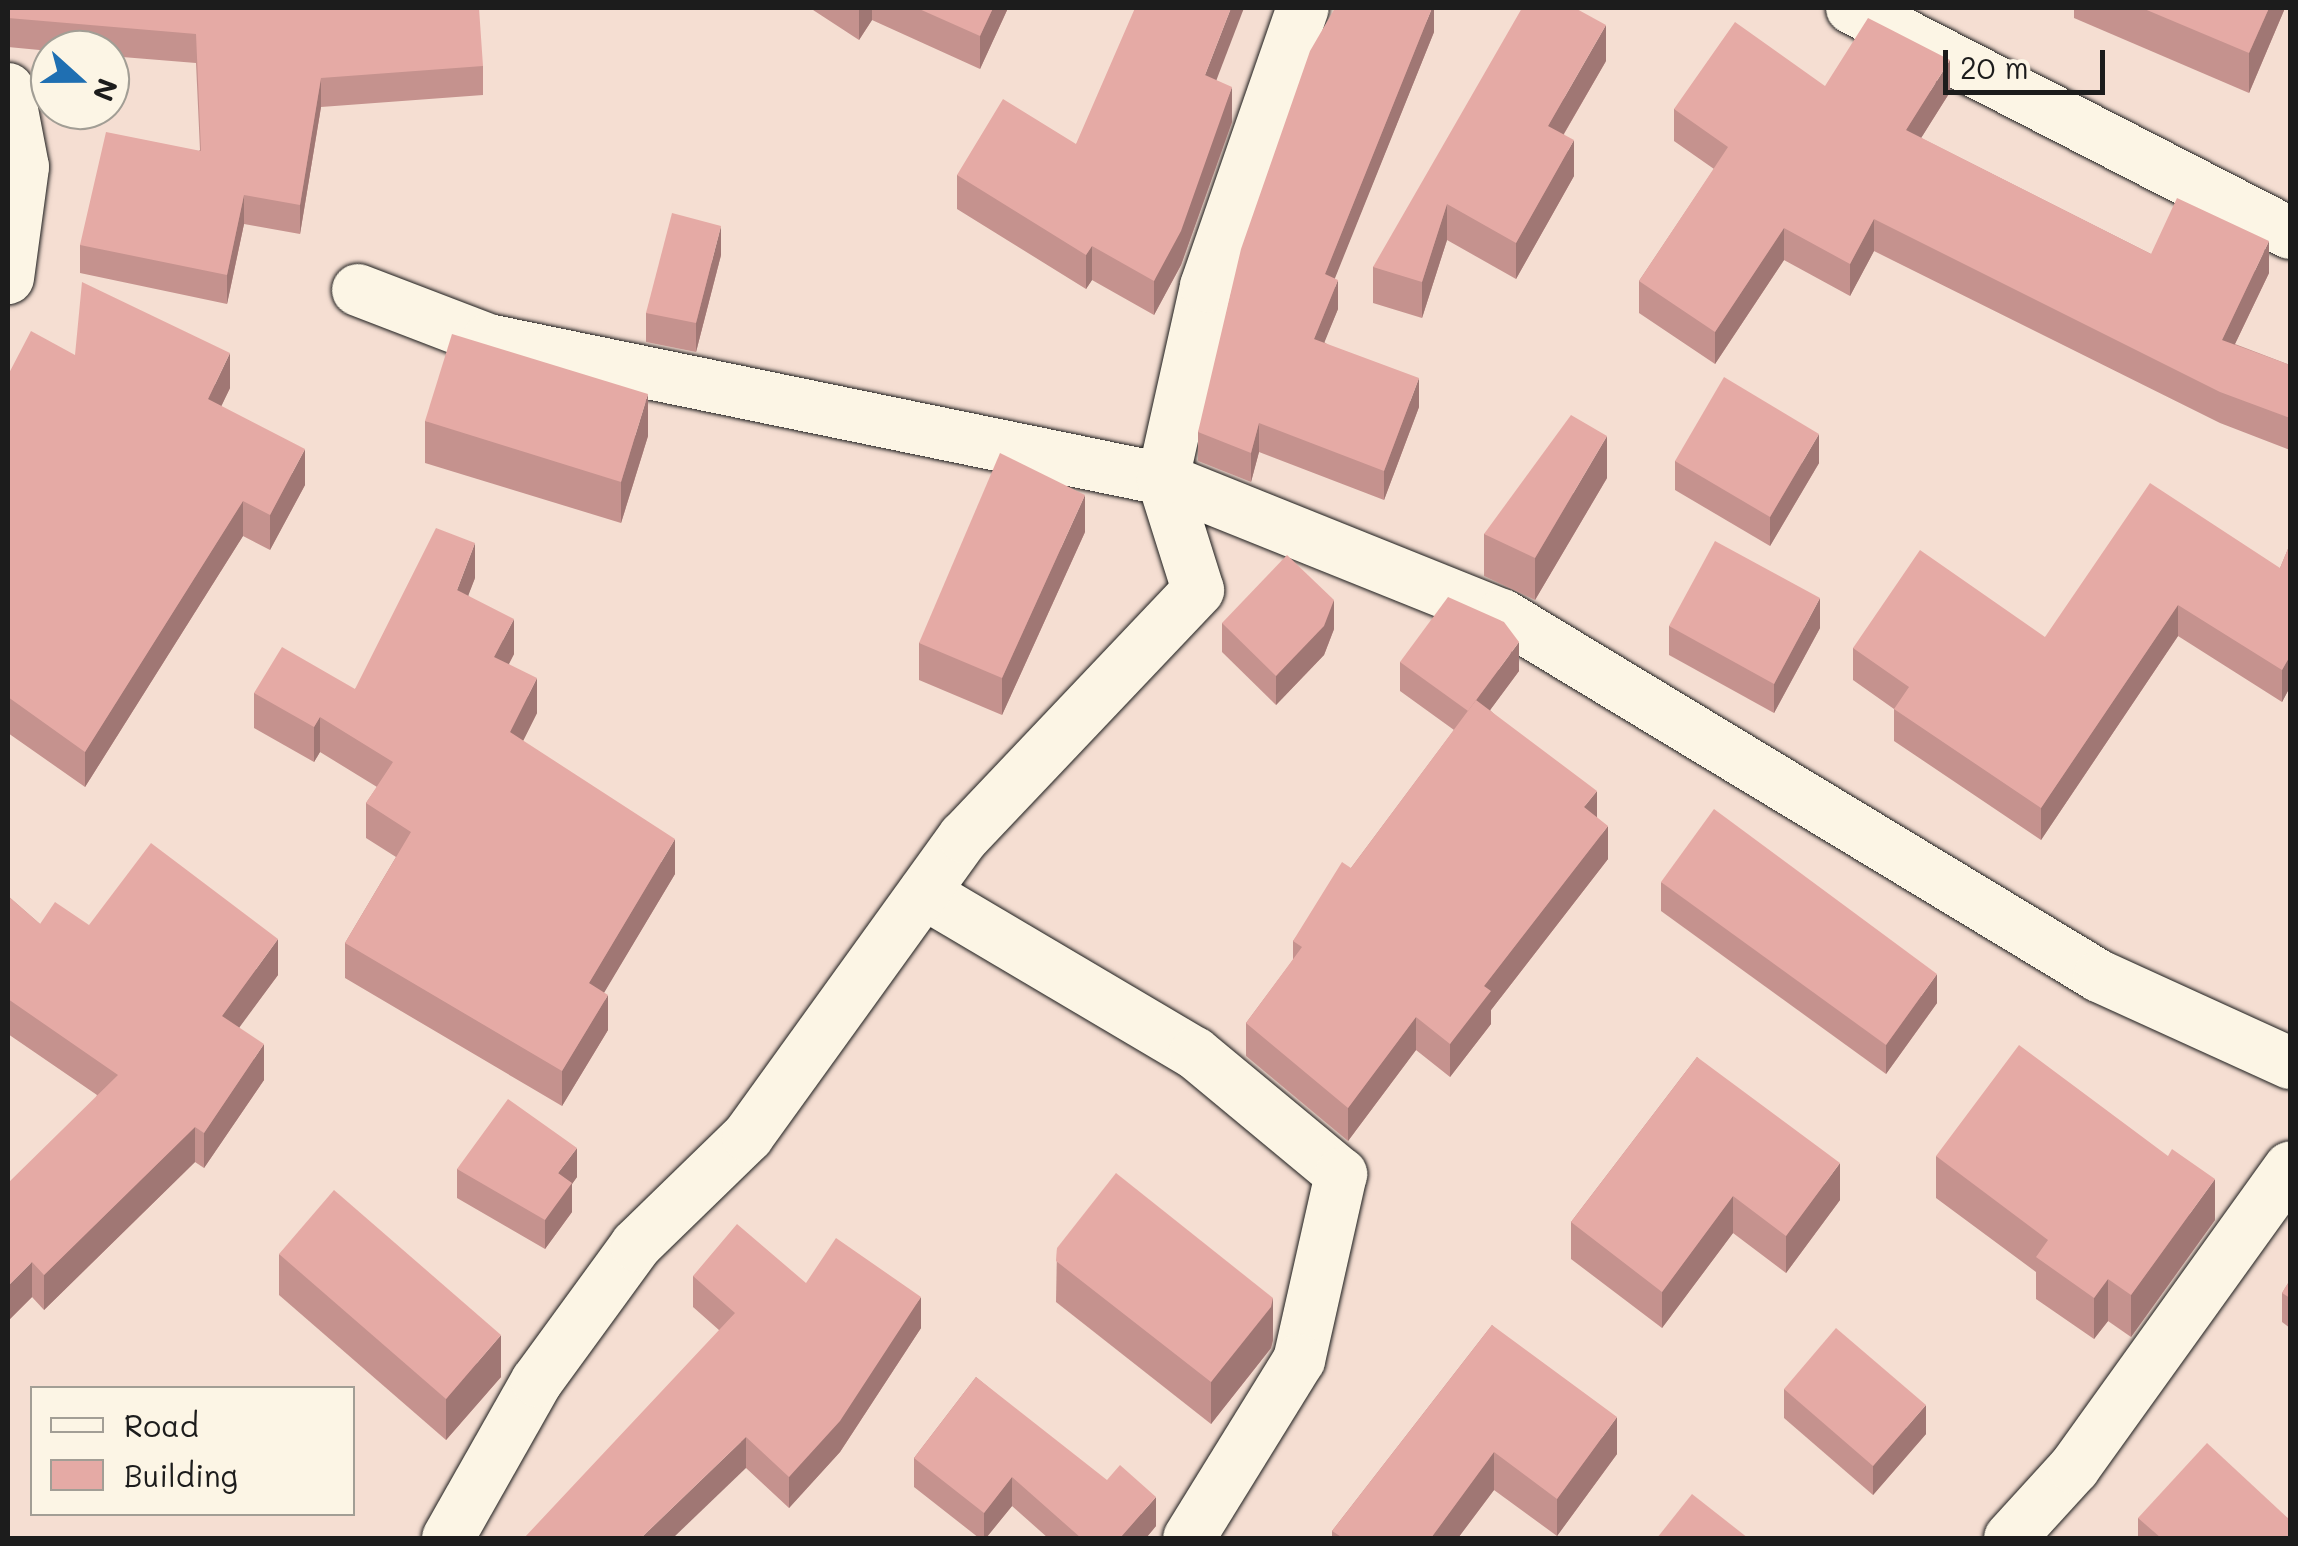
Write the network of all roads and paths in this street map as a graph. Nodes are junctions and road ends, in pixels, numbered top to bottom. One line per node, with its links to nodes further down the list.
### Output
1 (1303, 8): 8 (street)
2 (1852, 8): 5 (street)
3 (8, 89): 4 (street)
4 (14, 182): 6 (street)
5 (2290, 233)
6 (8, 278)
7 (358, 290): 8 (street)
8 (1163, 479): 9 (street); 10 (street)
9 (924, 893): 12 (street); 13 (street)
10 (2290, 1064)
11 (2290, 1167): 14 (street)
12 (448, 1538)
13 (1189, 1538)
14 (2010, 1538)

